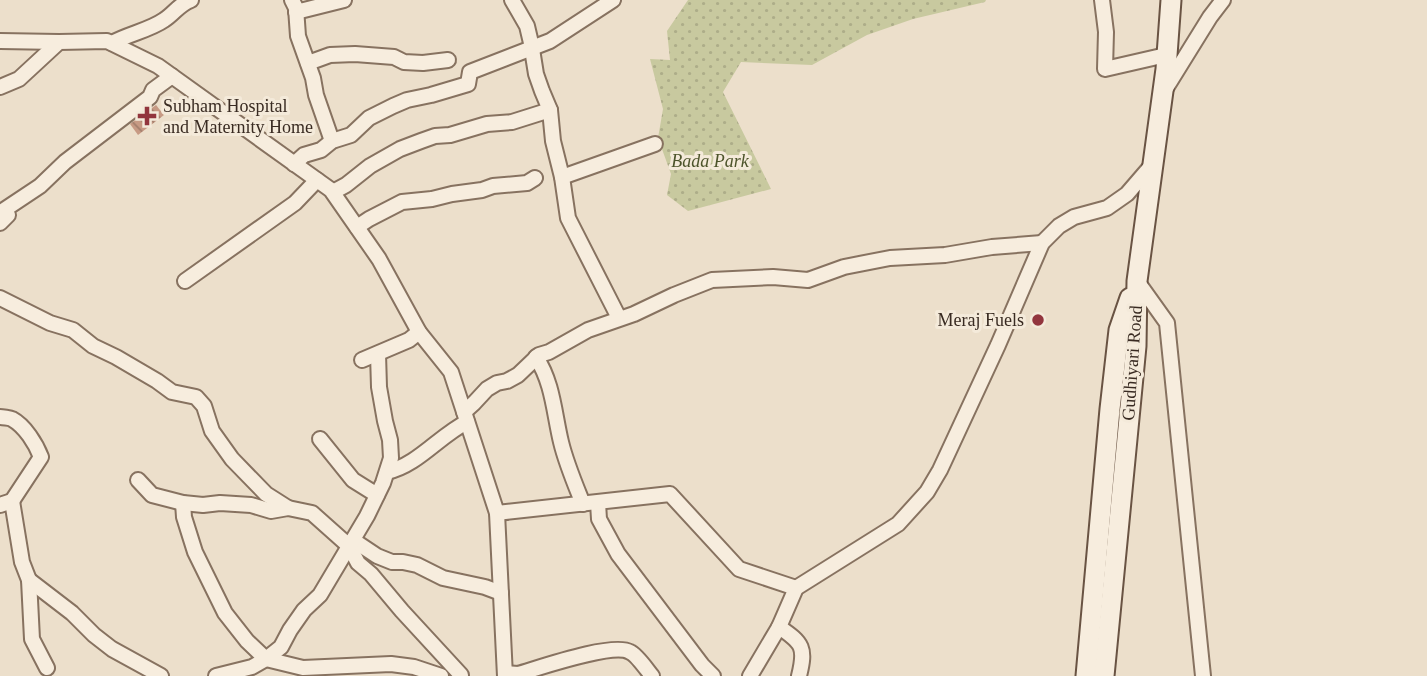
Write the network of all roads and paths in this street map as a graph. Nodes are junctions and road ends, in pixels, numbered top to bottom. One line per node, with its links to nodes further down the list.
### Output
1 (191, 0): 11 (street)
2 (344, 0): 8 (street)
3 (512, 0): 12 (street)
4 (614, 0): 12 (street)
5 (1102, 0): 13 (street)
6 (1171, 0): 13 (street)
7 (1223, 0): 18 (street)
8 (294, 6): 15 (street)
9 (0, 41): 10 (street)
10 (59, 42): 11 (street); 17 (street)
11 (111, 43): 16 (street)
12 (532, 48): 19 (street); 20 (street)
13 (1166, 55): 18 (street)
14 (448, 60): 15 (street)
15 (308, 63): 20 (street)
16 (172, 76): 22 (street); 28 (street)
17 (0, 87)
18 (1162, 95): 23 (street)
19 (550, 110): 24 (street); 27 (street)
20 (332, 141): 22 (street)
21 (655, 145): 24 (street)
22 (294, 164): 26 (street)
23 (1152, 165): 30 (street); 32 (street)
24 (562, 177): 34 (street)
25 (536, 178): 29 (street)
26 (317, 180): 27 (street); 31 (street)
27 (333, 192): 29 (street)
28 (0, 223)
29 (357, 227): 35 (street)
30 (1042, 243): 34 (street); 52 (street)
31 (186, 281)
32 (1137, 281): 67 (street, Gudhiyari Road); 68 (street, Gudhiyari Road); 69 (street)
33 (0, 298): 48 (street)
34 (619, 318): 37 (street)
35 (419, 332): 36 (street); 40 (street)
36 (378, 354): 38 (street); 42 (street)
37 (536, 357): 40 (street); 47 (street)
38 (362, 360)
39 (0, 417): 45 (street)
40 (465, 417): 42 (street); 49 (street)
41 (320, 439): 44 (street)
42 (387, 472): 44 (street)
43 (138, 480): 46 (street)
44 (377, 495): 50 (street)
45 (6, 503): 51 (street)
46 (183, 503): 48 (street); 55 (street)
47 (591, 504): 49 (street); 52 (street); 64 (street)
48 (288, 508): 50 (street)
49 (497, 513): 53 (street)
50 (351, 543): 53 (street); 55 (street); 62 (street)
51 (29, 580): 56 (street); 58 (street)
52 (796, 588): 54 (street)
53 (501, 593): 57 (street)
54 (779, 627): 65 (street); 66 (street)
55 (265, 659): 59 (street); 60 (street); 61 (street)
56 (47, 668)
57 (505, 675): 63 (street)
58 (161, 676)
59 (216, 676)
60 (257, 676)
61 (441, 676)
62 (462, 676)
63 (652, 676)
64 (713, 676)
65 (750, 676)
66 (799, 676)
67 (1087, 676)
68 (1104, 676)
69 (1203, 676)

